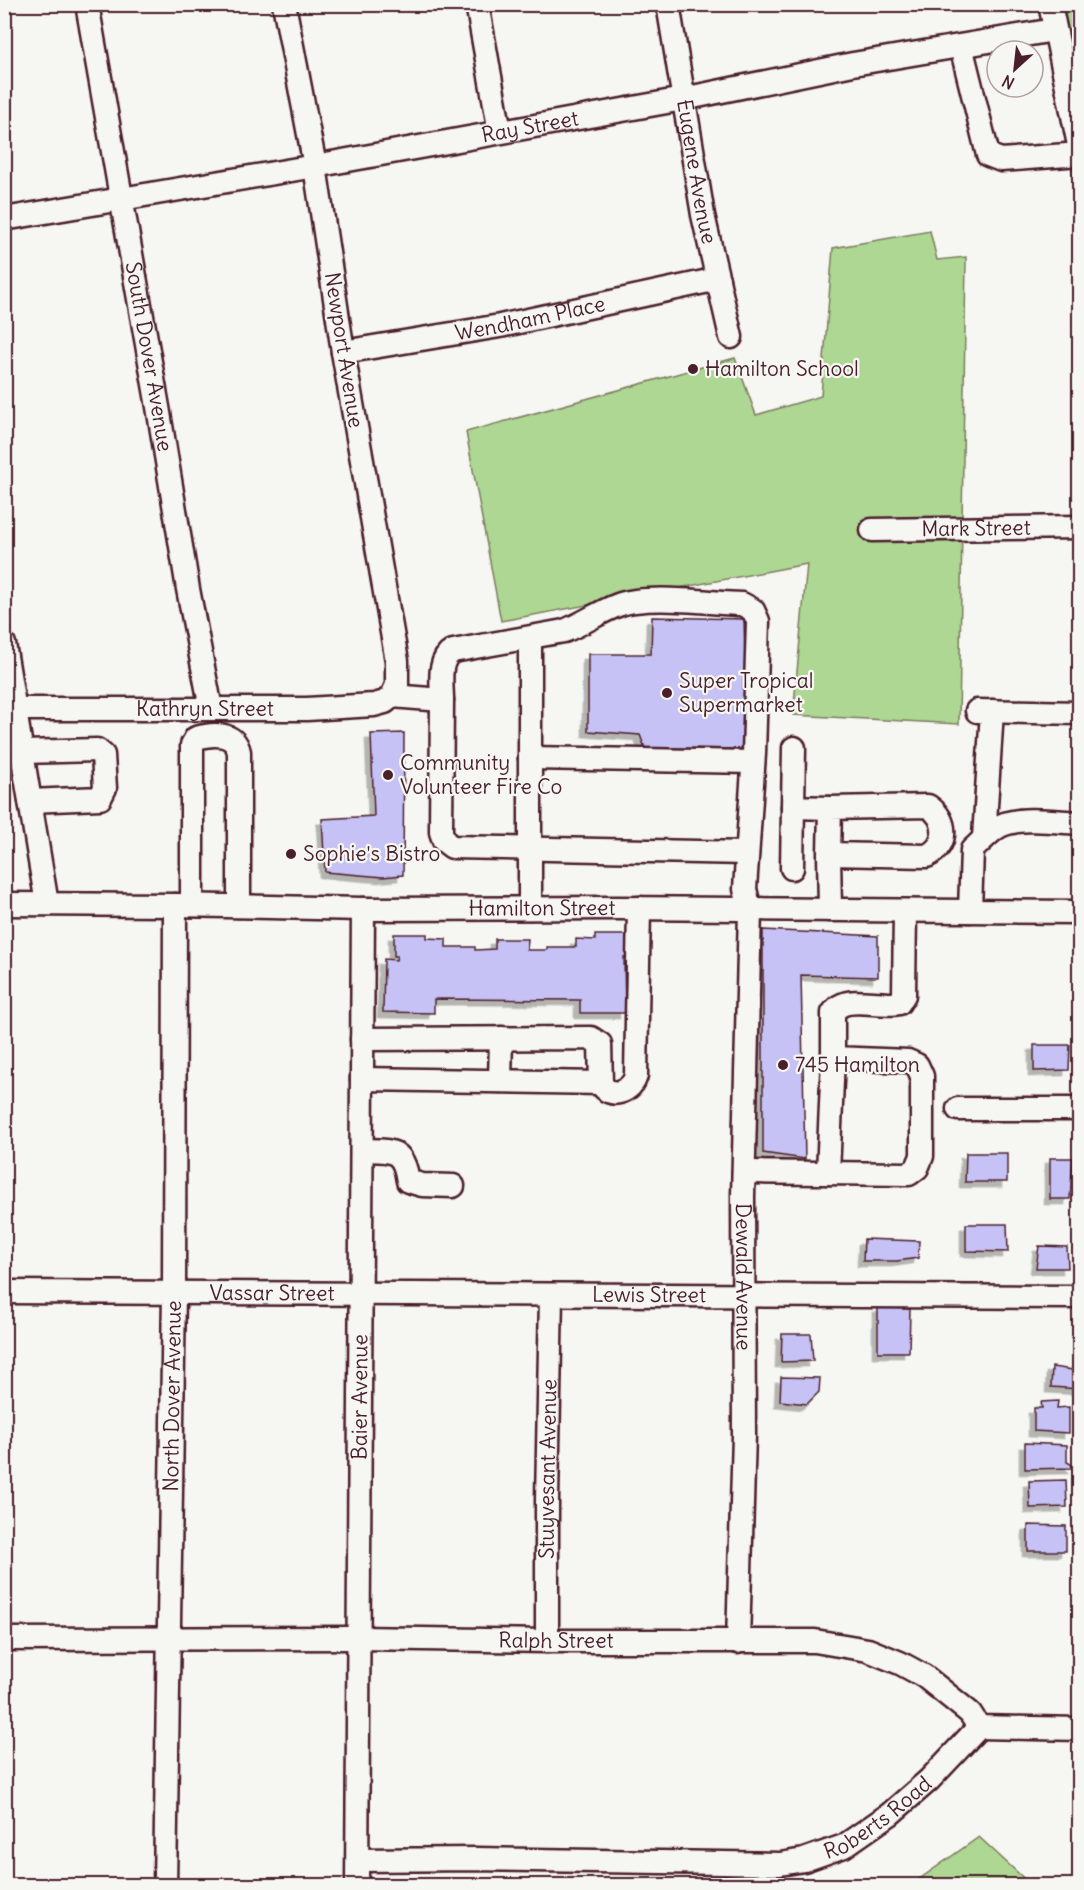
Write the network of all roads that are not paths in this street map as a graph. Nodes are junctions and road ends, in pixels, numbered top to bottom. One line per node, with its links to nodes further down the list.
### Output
1 (87, 4): 12 (street, South Dover Avenue)
2 (284, 4): 11 (street, Newport Avenue)
3 (477, 4): 9 (street)
4 (668, 4): 8 (street, Eugene Avenue)
5 (1050, 4): 6 (street)
6 (1054, 30): 7 (street, Ray Street); 10 (street)
7 (961, 46): 8 (street, Ray Street); 10 (street)
8 (683, 99): 9 (street, Ray Street); 14 (street, Eugene Avenue)
9 (500, 132): 11 (street, Ray Street)
10 (1080, 152)
11 (315, 166): 12 (street, Ray Street); 16 (street, Newport Avenue)
12 (120, 198): 13 (street, Ray Street); 24 (street, South Dover Avenue)
13 (4, 219)
14 (718, 279): 15 (street, Eugene Avenue); 16 (street, Wendham Place)
15 (731, 337)
16 (343, 352): 21 (street, Newport Avenue)
17 (1080, 526): 18 (street, Mark Street)
18 (872, 530)
19 (530, 639): 22 (street, Dewald Avenue); 28 (street); 29 (street, Dewald Avenue)
20 (4, 644): 23 (street)
21 (392, 696): 22 (street); 24 (street, Kathryn Street)
22 (442, 700): 35 (street)
23 (16, 709): 24 (street, Kathryn Street); 27 (street)
24 (211, 709)
25 (1080, 713): 34 (street)
26 (794, 747): 31 (street)
27 (23, 752): 30 (street); 30 (street)
28 (530, 758): 29 (street); 35 (street)
29 (753, 762): 36 (street, Dewald Avenue)
30 (30, 801): 40 (street)
31 (793, 807): 32 (street); 38 (street)
32 (830, 808): 37 (street); 37 (street)
33 (1080, 823): 34 (street)
34 (984, 838): 49 (street)
35 (531, 848): 36 (street); 43 (street)
36 (747, 853): 46 (street, Dewald Avenue)
37 (830, 854): 47 (street)
38 (792, 868)
39 (4, 904): 40 (street, Hamilton Street)
40 (47, 904): 41 (street, Hamilton Street)
41 (184, 905): 42 (street, Hamilton Street); 42 (street, North Dover Avenue); 64 (street, North Dover Avenue)
42 (239, 906): 45 (street, Hamilton Street)
43 (530, 908): 44 (street, Hamilton Street); 45 (street, Hamilton Street)
44 (639, 908): 46 (street, Hamilton Street); 56 (street)
45 (363, 909): 52 (street, Baier Avenue)
46 (750, 910): 47 (street, Hamilton Street); 60 (street, Dewald Avenue)
47 (830, 910): 48 (street, Hamilton Street)
48 (905, 911): 49 (street, Hamilton Street); 53 (street)
49 (970, 911): 50 (street, Hamilton Street)
50 (1080, 912)
51 (501, 1038): 52 (street); 55 (street); 56 (street)
52 (362, 1039): 54 (street, Baier Avenue)
53 (833, 1058): 61 (street); 61 (street)
54 (362, 1079): 55 (street); 59 (street, Baier Avenue)
55 (500, 1081): 56 (street)
56 (601, 1083)
57 (958, 1108): 58 (street)
58 (1080, 1109)
59 (362, 1150): 62 (street); 65 (street, Baier Avenue)
60 (744, 1172): 61 (street); 67 (street, Dewald Avenue)
61 (828, 1173)
62 (453, 1186)
63 (4, 1292): 64 (street, Vassar Street)
64 (174, 1292): 65 (street, Vassar Street); 69 (street, North Dover Avenue)
65 (361, 1294): 66 (street, Lewis Street); 70 (street, Baier Avenue)
66 (550, 1296): 67 (street, Lewis Street); 72 (street, Stuyvesant Avenue)
67 (743, 1296): 68 (street, Lewis Street); 73 (street, Dewald Avenue)
68 (1080, 1297)
69 (167, 1638): 70 (street, Ralph Street); 71 (street, Ralph Street); 77 (street, North Dover Avenue)
70 (359, 1638): 72 (street, Ralph Street); 76 (street, Baier Avenue)
71 (4, 1639)
72 (548, 1641): 73 (street, Ralph Street)
73 (738, 1642): 74 (street, Ralph Street)
74 (979, 1727): 75 (street); 76 (street, Roberts Road)
75 (1080, 1729)
76 (358, 1860): 78 (street, Baier Avenue)
77 (165, 1886)
78 (357, 1886)

